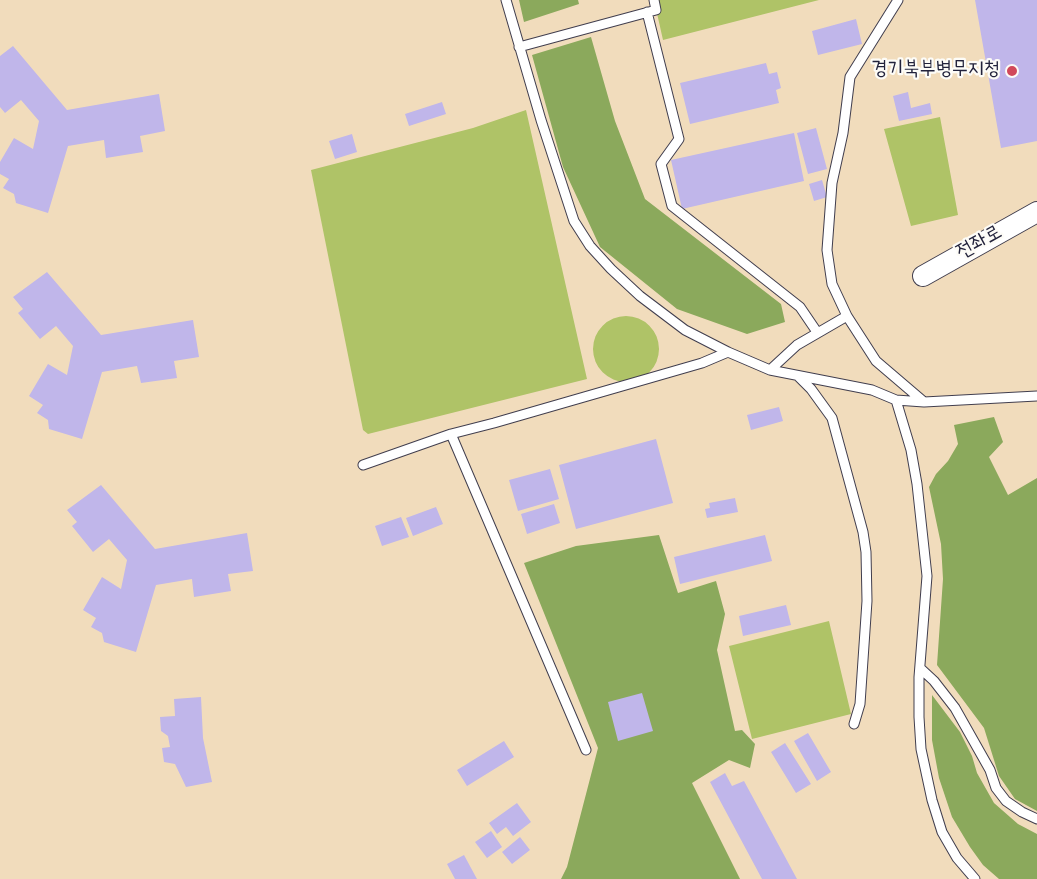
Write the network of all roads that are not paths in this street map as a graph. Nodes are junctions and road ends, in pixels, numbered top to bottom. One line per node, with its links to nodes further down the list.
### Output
1 (506, 0): 5 (lane)
2 (654, 0): 4 (lane)
3 (898, 0): 8 (lane)
4 (646, 12): 5 (lane); 9 (lane)
5 (519, 46): 10 (lane)
6 (1037, 212): 7 (street, 전좌로)
7 (923, 276)
8 (847, 316): 9 (lane); 15 (lane)
9 (817, 332): 11 (lane)
10 (728, 352): 11 (lane); 16 (lane)
11 (770, 370): 12 (lane)
12 (798, 376): 14 (lane); 19 (lane)
13 (1037, 396): 15 (lane)
14 (896, 400): 15 (lane); 18 (lane)
15 (924, 402)
16 (451, 434): 17 (lane); 20 (lane)
17 (363, 465)
18 (920, 668): 21 (lane); 22 (lane)
19 (854, 724)
20 (586, 750)
21 (1037, 819)
22 (975, 879)

